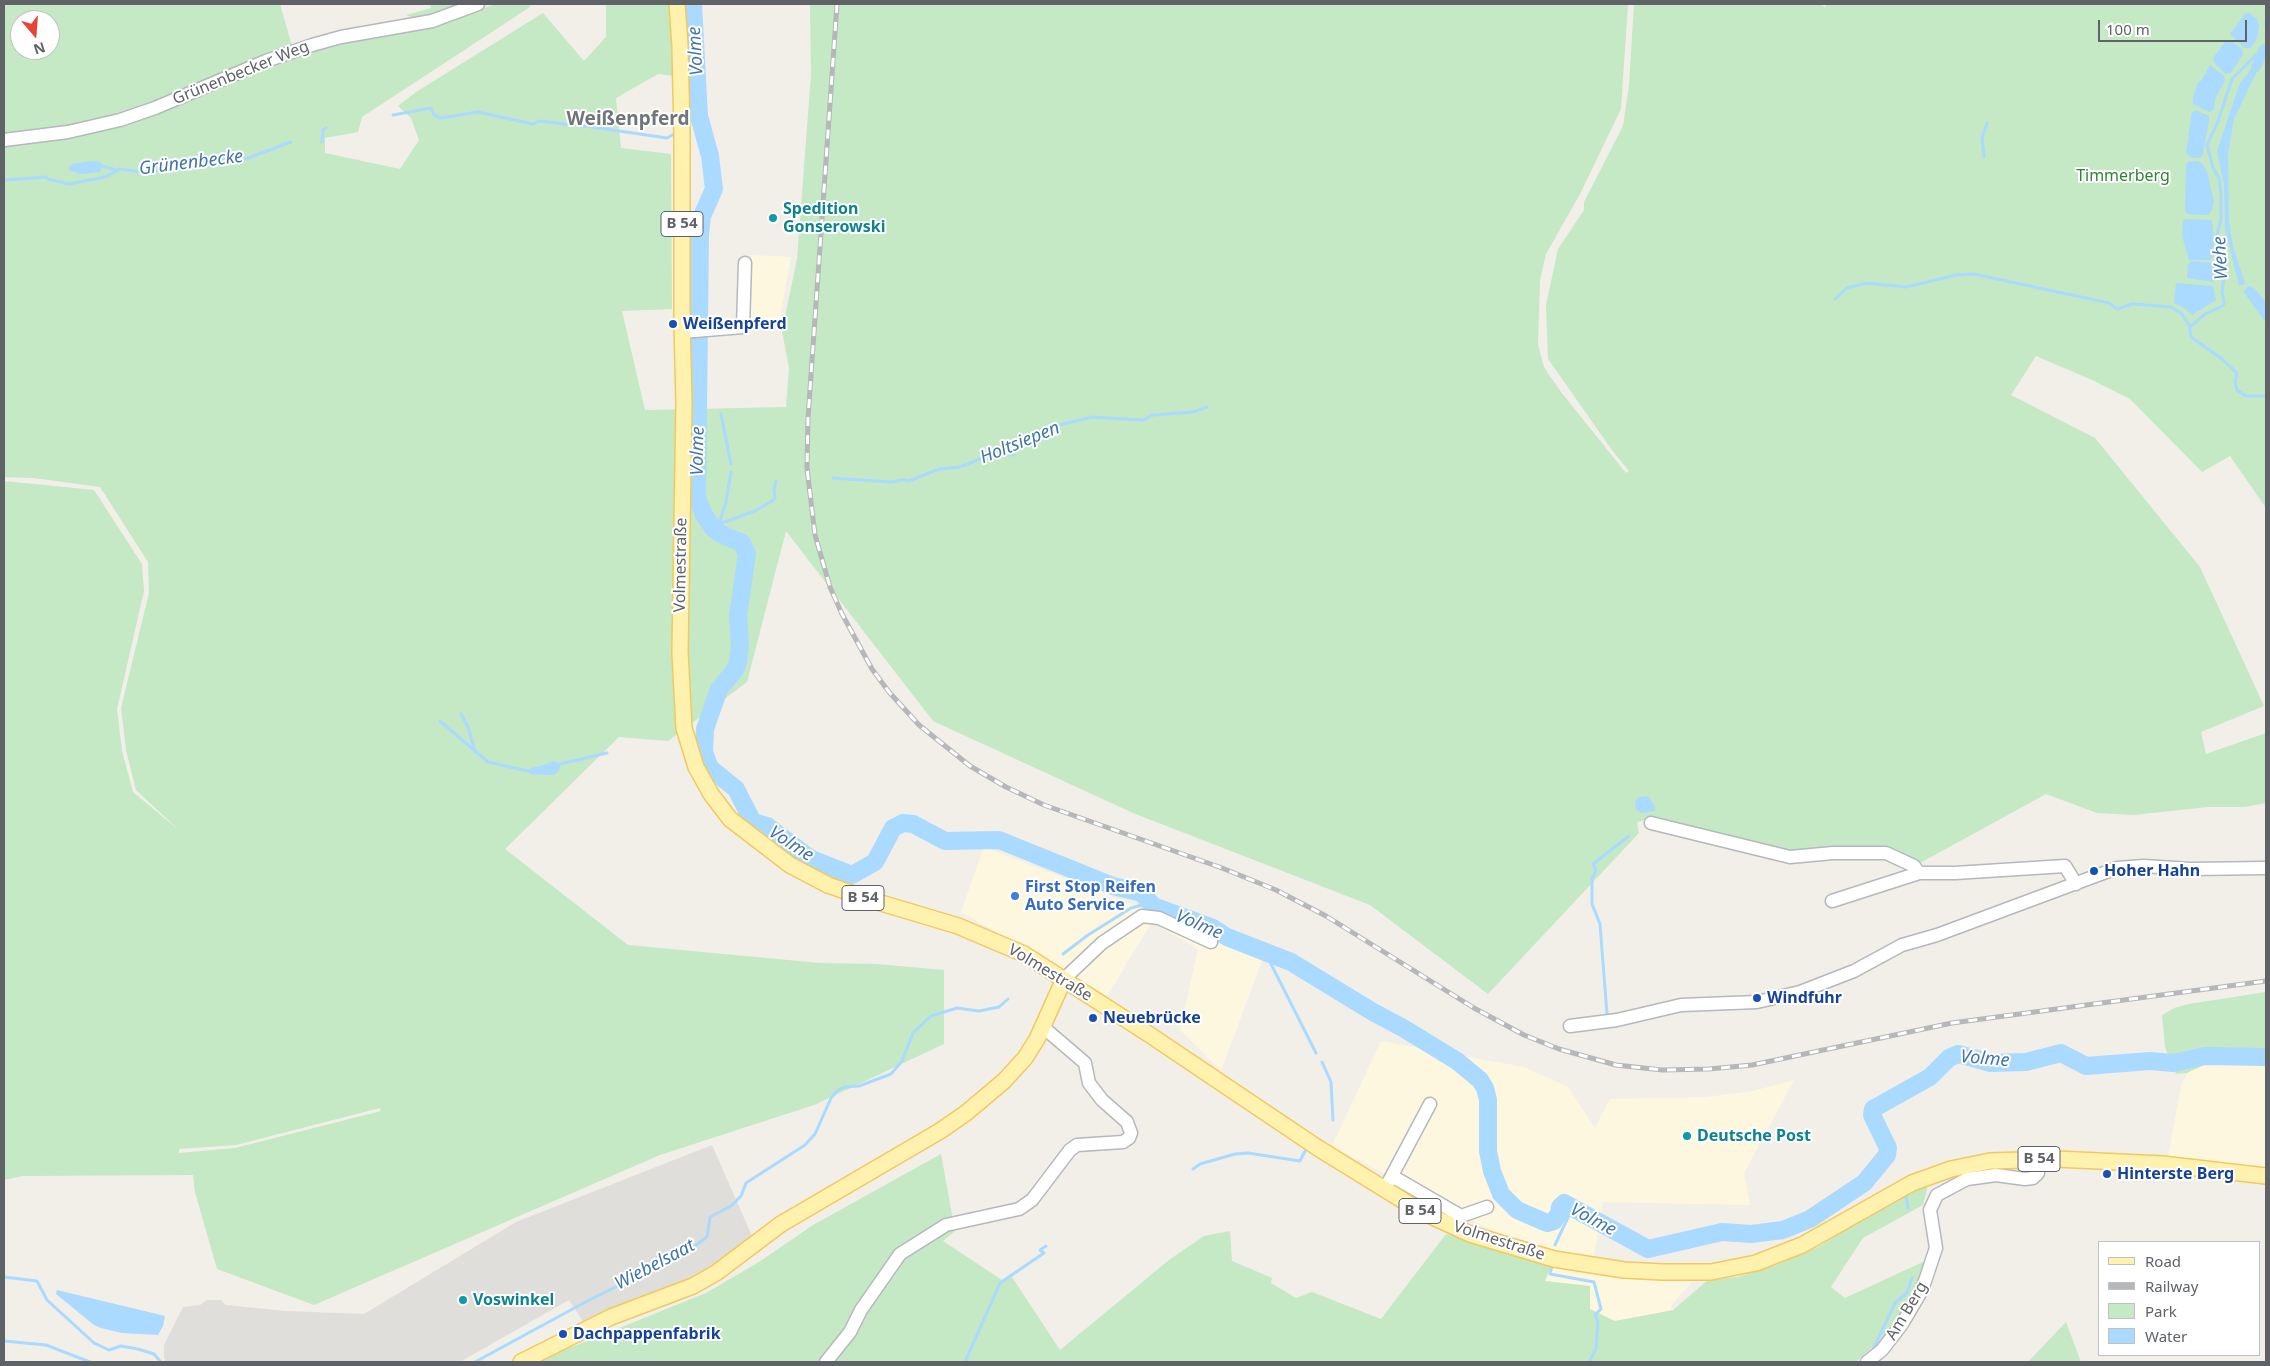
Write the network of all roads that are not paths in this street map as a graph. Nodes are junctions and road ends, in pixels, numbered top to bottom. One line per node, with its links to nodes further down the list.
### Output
1 (478, 4): 3 (street, Grünenbecker Weg)
2 (677, 4): 5 (main road, B 54)
3 (4, 140)
4 (745, 263): 5 (street)
5 (687, 332): 12 (main road, Volmestraße / B 54)
6 (1651, 823): 8 (street)
7 (2266, 868): 9 (street)
8 (1919, 873): 9 (street); 10 (street)
9 (2076, 884): 13 (street)
10 (1832, 901)
11 (1211, 942): 12 (street)
12 (1064, 979): 14 (main road); 18 (main road, Volmestraße / B 54)
13 (1570, 1026)
14 (1043, 1027): 20 (main road); 21 (street)
15 (1430, 1104): 18 (street)
16 (2038, 1159): 17 (main road, Volmestraße / B 54); 18 (main road, Volmestraße / B 54); 22 (street, Am Berg)
17 (2266, 1176)
18 (1388, 1183): 19 (street)
19 (1487, 1207)
20 (521, 1362)
21 (826, 1362)
22 (1867, 1362)

